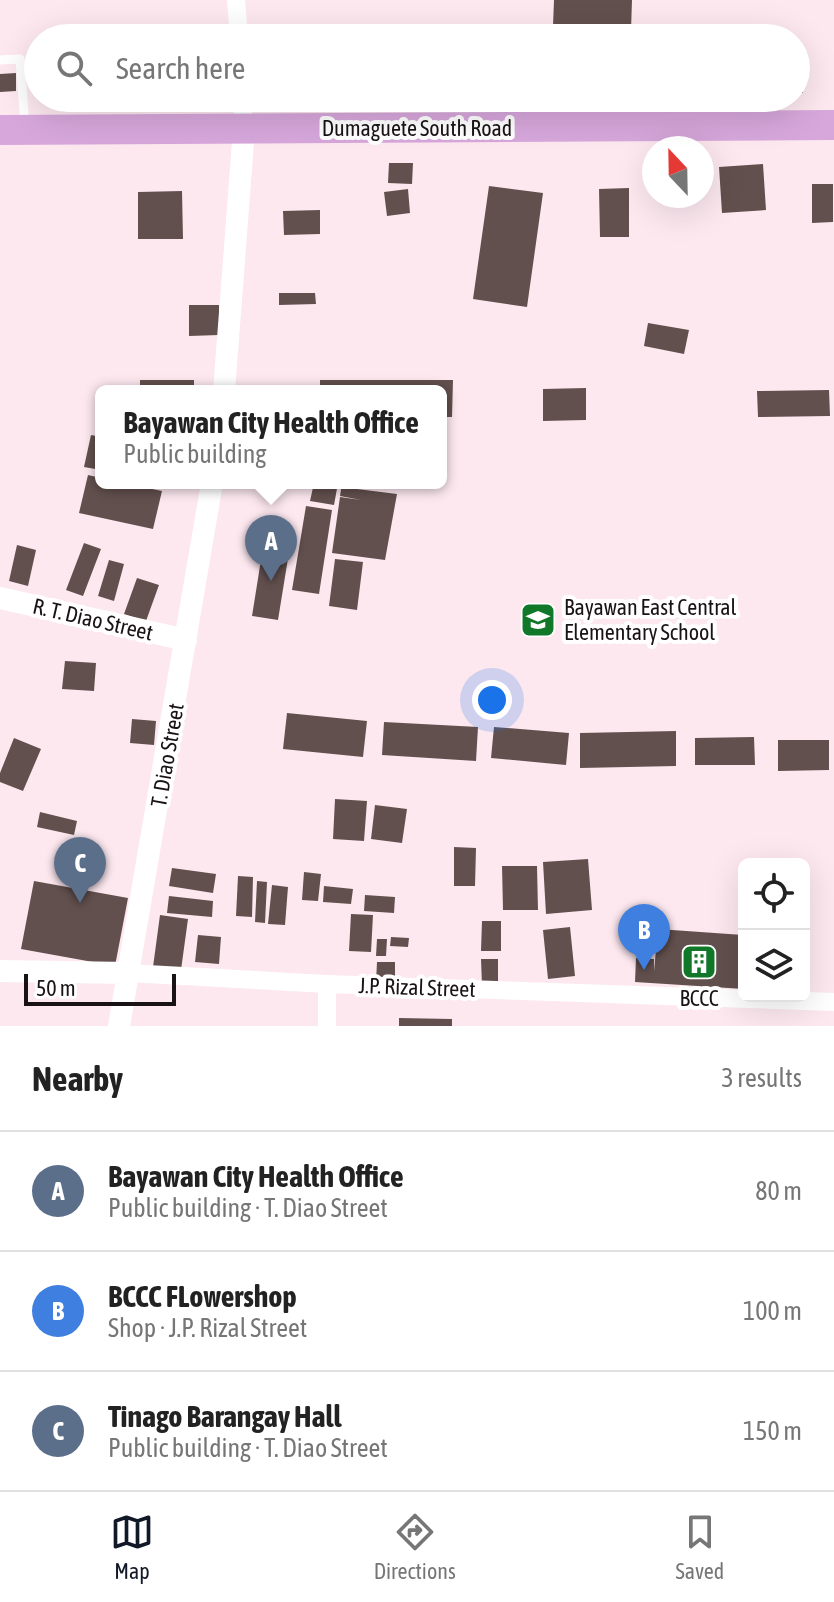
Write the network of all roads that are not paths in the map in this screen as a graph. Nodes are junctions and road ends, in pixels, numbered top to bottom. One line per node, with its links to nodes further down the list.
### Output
1 (236, 0): 2 (street)
2 (238, 24)
3 (0, 60): 7 (lane)
4 (243, 112): 6 (street)
5 (834, 125): 6 (highway, Dumaguete South Road)
6 (244, 129): 7 (highway, Dumaguete South Road); 8 (street)
7 (12, 130)
8 (224, 385)
9 (211, 489): 11 (street, T. Diao Street)
10 (0, 598): 11 (street, R. T. Diao Street)
11 (186, 640): 13 (street, T. Diao Street)
12 (0, 971): 13 (street, J.P. Rizal Street)
13 (129, 973): 14 (street, J.P. Rizal Street); 16 (street, T. Diao Street)
14 (327, 984): 15 (street, J.P. Rizal Street); 17 (street)
15 (834, 1002)
16 (119, 1026)
17 (327, 1026)

